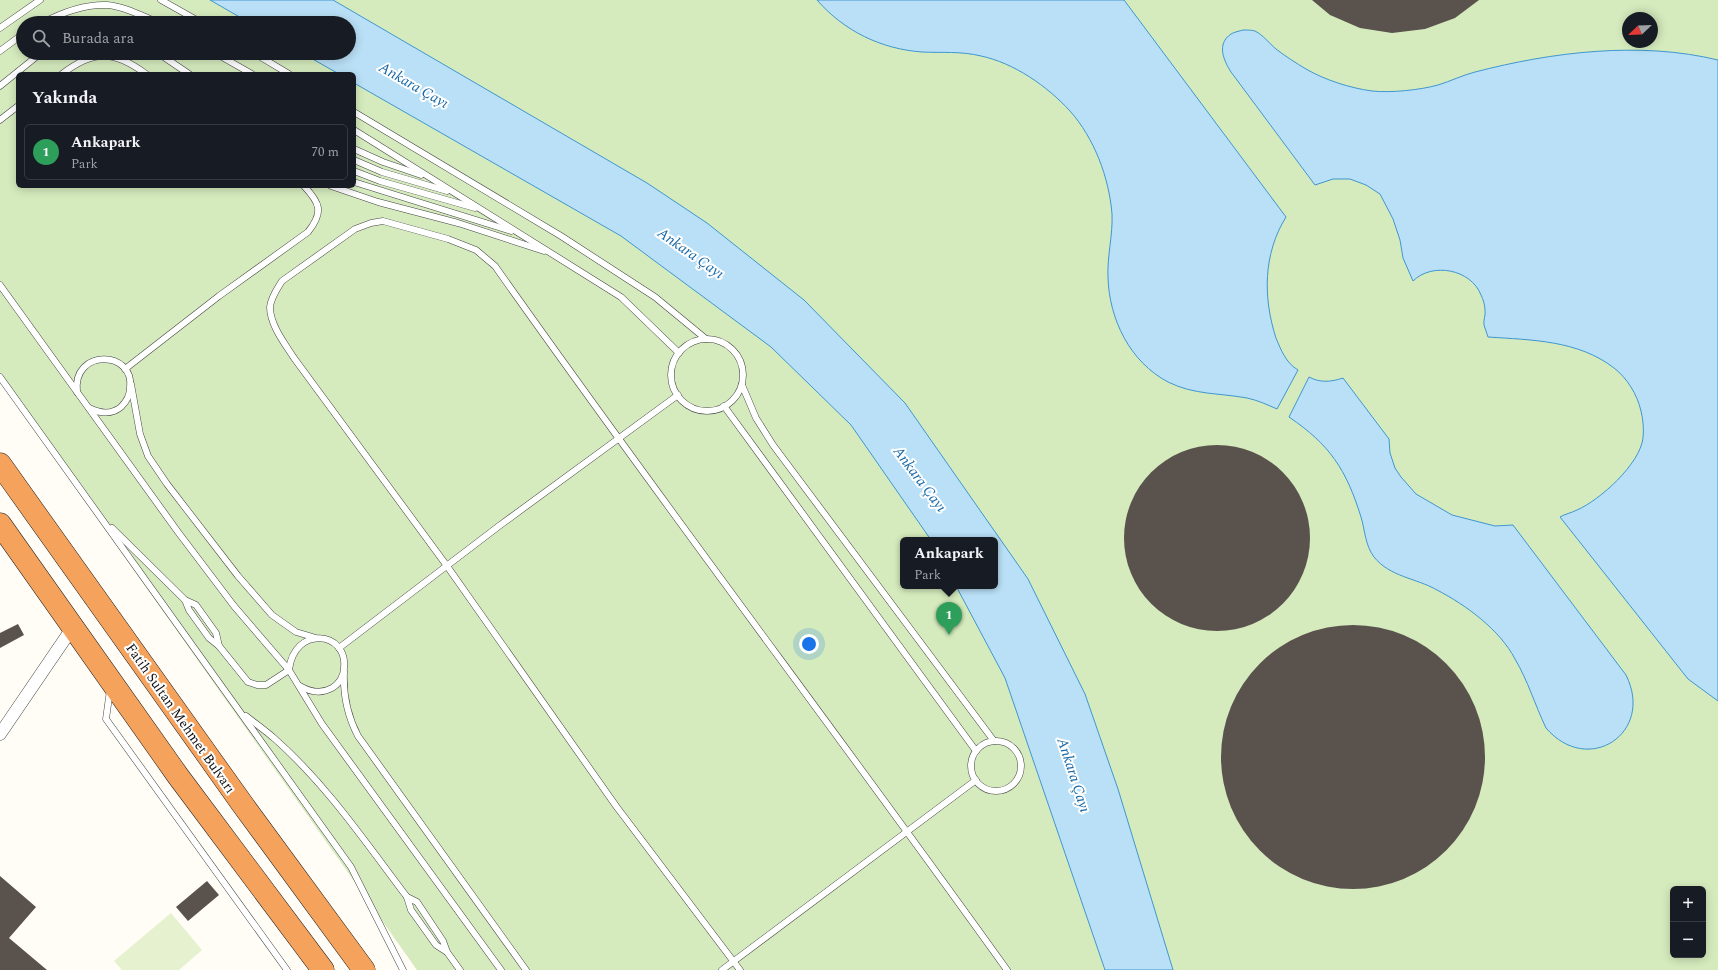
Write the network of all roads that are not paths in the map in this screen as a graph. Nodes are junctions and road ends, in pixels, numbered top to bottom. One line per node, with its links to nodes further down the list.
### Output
1 (40, 0): 3 (lane)
2 (161, 0): 6 (lane)
3 (17, 16)
4 (54, 16): 5 (lane)
5 (140, 16)
6 (190, 16)
7 (16, 17): 8 (lane)
8 (11, 20): 9 (lane); 10 (lane)
9 (0, 22)
10 (0, 28)
11 (16, 39): 12 (lane)
12 (0, 51)
13 (32, 60): 19 (lane)
14 (85, 60): 20 (lane)
15 (123, 60): 21 (lane)
16 (168, 60): 22 (lane)
17 (227, 60): 23 (lane)
18 (266, 60): 24 (lane)
19 (17, 72)
20 (64, 72)
21 (143, 72)
22 (186, 72)
23 (248, 72)
24 (286, 72)
25 (16, 73): 26 (lane)
26 (0, 86)
27 (16, 108): 29 (lane)
28 (356, 113): 43 (lane)
29 (0, 120)
30 (356, 131): 34 (lane)
31 (356, 150): 34 (lane)
32 (356, 161): 38 (lane)
33 (356, 172): 39 (lane)
34 (430, 178): 38 (lane)
35 (356, 183): 40 (lane)
36 (306, 188): 45 (lane)
37 (337, 188): 41 (lane)
38 (457, 194): 39 (lane)
39 (482, 210): 40 (lane)
40 (520, 234): 41 (lane)
41 (553, 254): 44 (lane)
42 (0, 285): 49 (lane)
43 (706, 339): 44 (lane); 48 (lane)
44 (679, 353): 50 (lane)
45 (125, 369): 47 (lane); 49 (lane)
46 (0, 377): 55 (lane)
47 (131, 384): 52 (lane); 59 (lane)
48 (742, 385): 51 (lane); 67 (lane)
49 (78, 393): 52 (lane)
50 (678, 395): 51 (lane); 53 (lane)
51 (724, 406): 68 (lane)
52 (88, 408): 61 (lane)
53 (619, 438): 57 (lane); 57 (lane); 70 (lane)
54 (0, 464): 74 (highway, Fatih Sultan Mehmet Bulvarı)
55 (100, 516): 61 (lane); 65 (lane)
56 (8, 539): 58 (highway)
57 (447, 566): 60 (lane); 71 (lane)
58 (73, 627): 63 (highway); 66 (street)
59 (316, 638): 60 (lane); 61 (lane)
60 (339, 648): 62 (lane)
61 (289, 670): 64 (lane)
62 (344, 672): 64 (lane); 78 (lane)
63 (111, 681): 72 (lane); 73 (highway)
64 (300, 686): 77 (lane)
65 (240, 711): 75 (lane); 76 (lane)
66 (0, 734)
67 (994, 741): 68 (lane); 69 (lane)
68 (976, 751): 69 (lane)
69 (976, 780): 70 (lane)
70 (908, 831): 71 (lane); 81 (lane)
71 (734, 962): 79 (lane); 80 (lane)
72 (287, 970)
73 (324, 970)
74 (364, 970)
75 (403, 970)
76 (460, 970)
77 (501, 970)
78 (526, 970)
79 (722, 970)
80 (740, 970)
81 (1007, 970)

